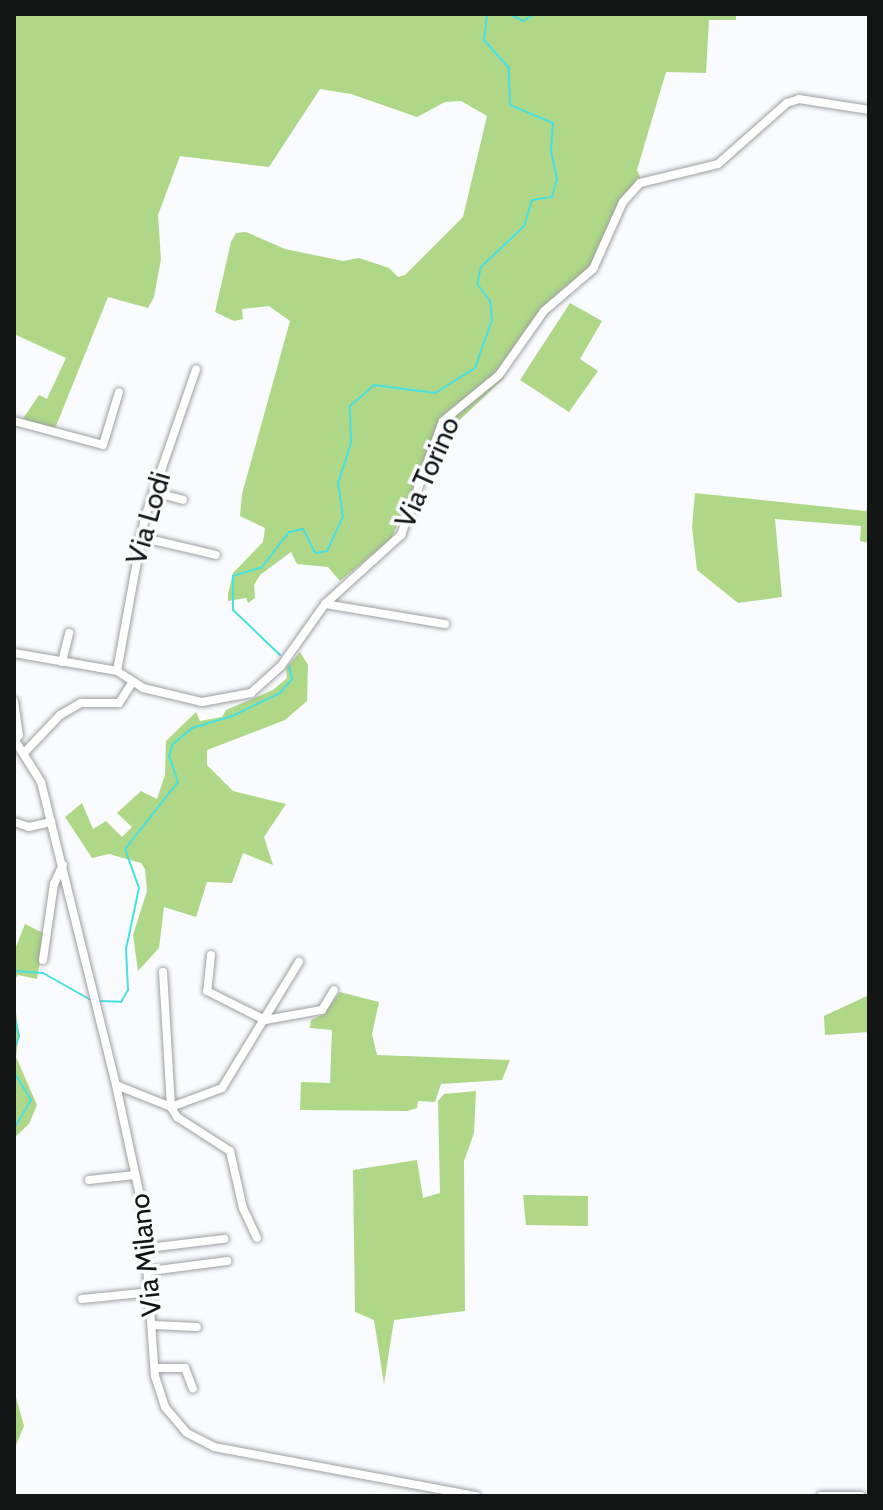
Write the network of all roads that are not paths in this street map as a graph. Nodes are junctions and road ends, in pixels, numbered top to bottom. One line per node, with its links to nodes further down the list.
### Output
1 (869, 110): 9 (street, Via Torino)
2 (196, 370): 5 (street, Via Lodi)
3 (119, 392): 4 (street)
4 (14, 421)
5 (154, 492): 6 (street); 7 (street, Via Lodi)
6 (183, 500)
7 (140, 537): 8 (street); 14 (street, Via Lodi)
8 (216, 555)
9 (325, 604): 10 (street); 15 (street, Via Torino)
10 (445, 624)
11 (69, 633): 13 (street)
12 (14, 653): 13 (street)
13 (62, 662): 14 (street)
14 (117, 671): 15 (street)
15 (132, 683): 18 (street)
16 (14, 702): 17 (street)
17 (14, 739): 18 (street, Via Milano)
18 (25, 752): 20 (street, Via Milano)
19 (14, 822): 20 (street)
20 (51, 822): 21 (street, Via Milano)
21 (63, 864): 23 (street); 28 (street, Via Milano)
22 (211, 955): 27 (street)
23 (43, 960)
24 (299, 962): 27 (street)
25 (163, 972): 29 (street)
26 (334, 990): 27 (street)
27 (265, 1020): 29 (street)
28 (116, 1085): 29 (street); 30 (street, Via Milano)
29 (171, 1107): 32 (street)
30 (135, 1175): 31 (street); 34 (street, Via Milano)
31 (89, 1180)
32 (257, 1238)
33 (224, 1239): 34 (street)
34 (148, 1248): 36 (street, Via Milano)
35 (227, 1261): 36 (street)
36 (150, 1271): 37 (street, Via Milano)
37 (152, 1292): 38 (street); 39 (street, Via Milano)
38 (82, 1299)
39 (153, 1325): 40 (street); 41 (street, Via Milano)
40 (197, 1327)
41 (155, 1368): 42 (street); 45 (street, Via Milano)
42 (193, 1389)
43 (869, 1492): 44 (street)
44 (849, 1494): 46 (street); 47 (street)
45 (476, 1496)
46 (821, 1496)
47 (861, 1496)

